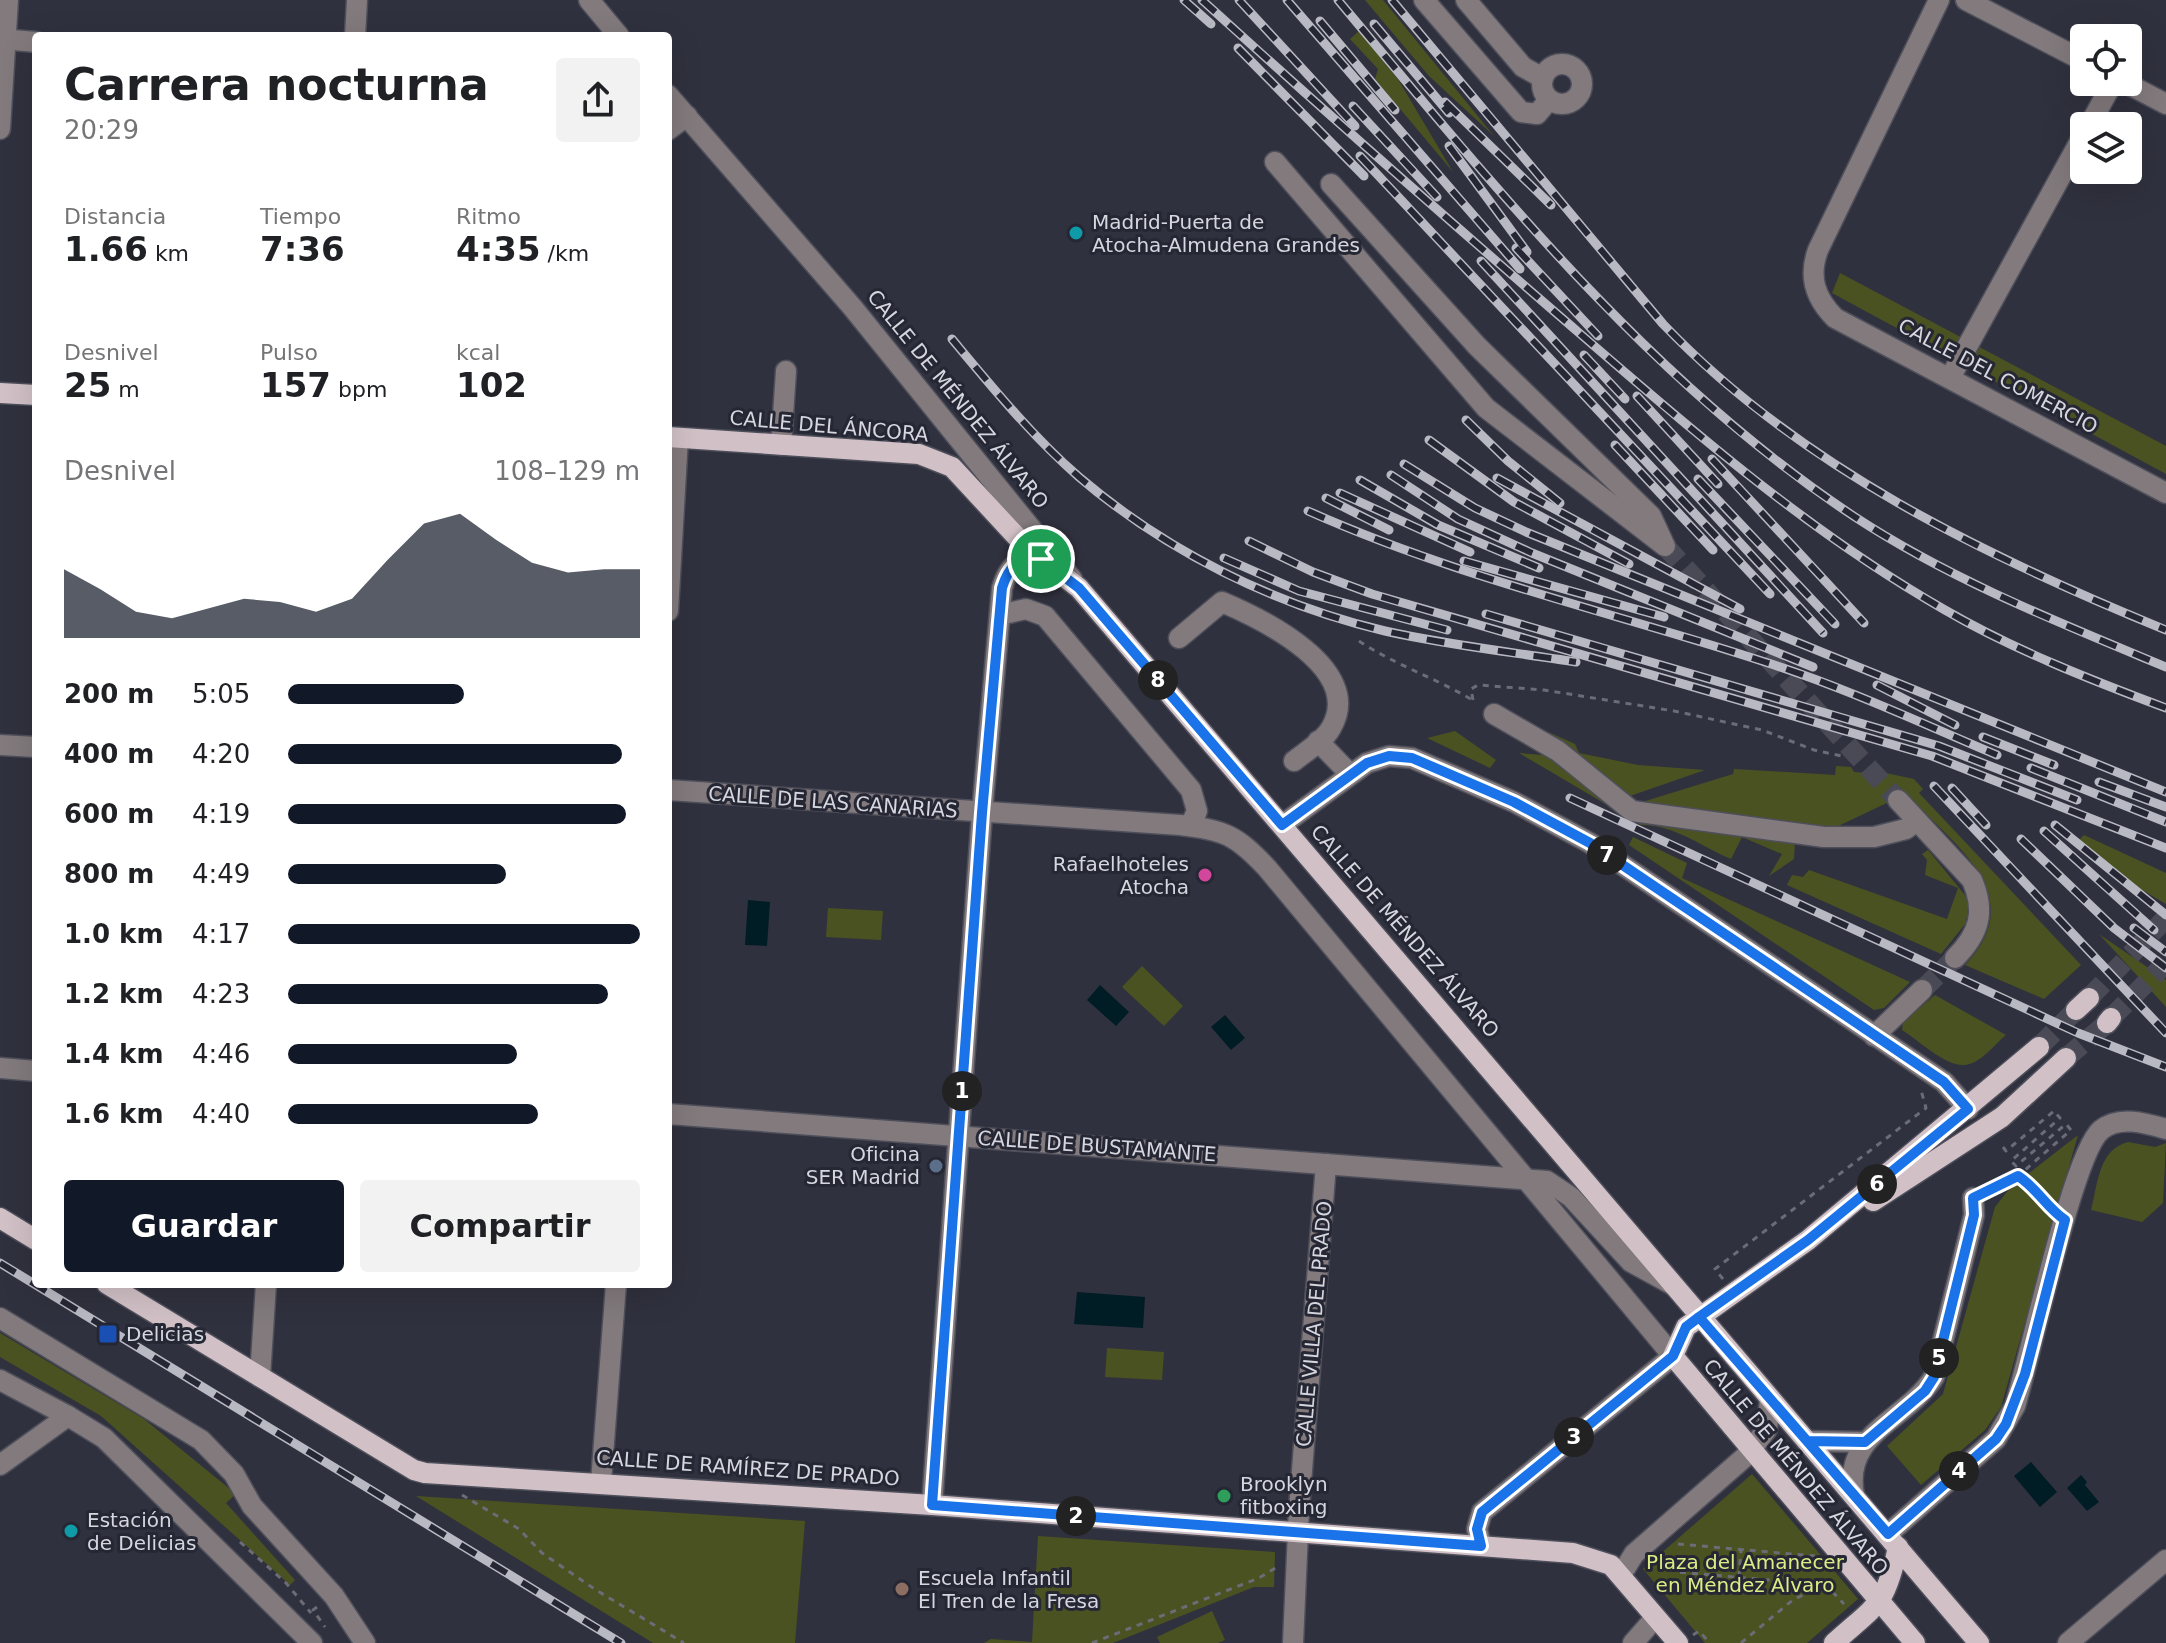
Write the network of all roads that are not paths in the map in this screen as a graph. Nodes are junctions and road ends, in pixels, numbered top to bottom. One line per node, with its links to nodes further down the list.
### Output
1 (8, 0): 10 (street)
2 (357, 0): 8 (street)
3 (589, 0): 9 (street)
4 (1424, 0): 16 (street)
5 (1466, 0): 13 (street)
6 (1939, 0): 25 (street, CALLE DEL COMERCIO)
7 (1966, 0): 12 (street)
8 (355, 32)
9 (616, 32)
10 (3, 40): 11 (street); 20 (street)
11 (32, 42)
12 (2070, 54)
13 (1543, 78): 16 (street); 16 (street)
14 (2142, 91): 17 (street)
15 (672, 99): 18 (street, CALLE DE MÉNDEZ ÁLVARO)
16 (1549, 100)
17 (2166, 104)
18 (687, 116): 19 (street); 33 (street, CALLE DE MÉNDEZ ÁLVARO)
19 (672, 127)
20 (0, 129)
21 (2070, 159): 25 (street)
22 (1275, 162): 23 (street)
23 (1331, 184)
24 (786, 371): 29 (street)
25 (1951, 376): 31 (street, CALLE DEL COMERCIO)
26 (0, 393): 27 (main road)
27 (32, 395)
28 (673, 438): 29 (main road, CALLE DEL ÁNCORA); 30 (street)
29 (781, 445): 32 (main road, CALLE DEL ÁNCORA)
30 (672, 481)
31 (2166, 493)
32 (1041, 559): 33 (main road, CALLE DEL ÁNCORA); 34 (street)
33 (1079, 588): 46 (main road, CALLE DE MÉNDEZ ÁLVARO)
34 (1000, 615): 44 (street); 47 (street)
35 (1179, 638): 37 (street)
36 (1494, 714): 45 (street)
37 (1318, 741): 40 (street); 41 (street)
38 (0, 745): 39 (street)
39 (32, 747)
40 (1294, 761)
41 (1350, 774): 46 (street); 50 (street)
42 (672, 790): 44 (street, CALLE DE LAS CANARIAS)
43 (1898, 800): 45 (street)
44 (982, 813): 47 (street, CALLE DE LAS CANARIAS); 58 (street)
45 (1917, 821): 48 (street)
46 (1282, 825): 67 (main road, CALLE DE MÉNDEZ ÁLVARO)
47 (1190, 826): 60 (street, CALLE DE MÉNDEZ ÁLVARO)
48 (1955, 958)
49 (1922, 990): 50 (street)
50 (1874, 1036): 55 (street)
51 (2039, 1047): 55 (main road)
52 (2066, 1058): 64 (main road)
53 (0, 1068): 54 (street)
54 (32, 1071)
55 (1968, 1109): 64 (main road)
56 (672, 1114): 58 (street, CALLE DE BUSTAMANTE)
57 (2166, 1129): 86 (street)
58 (959, 1136): 59 (street, CALLE DE BUSTAMANTE); 84 (street)
59 (1326, 1164): 60 (street, CALLE DE BUSTAMANTE); 85 (street, CALLE VILLA DEL PRADO)
60 (1525, 1178): 65 (street, CALLE DE MÉNDEZ ÁLVARO); 66 (street, CALLE DE MÉNDEZ ÁLVARO)
61 (1973, 1198): 79 (street)
62 (0, 1218): 63 (main road)
63 (32, 1238)
64 (1808, 1240): 71 (main road)
65 (1645, 1272): 66 (street); 67 (street, CALLE DE MÉNDEZ ÁLVARO)
66 (1612, 1284): 73 (street, CALLE DE MÉNDEZ ÁLVARO)
67 (1673, 1285): 71 (main road, CALLE DE MÉNDEZ ÁLVARO)
68 (114, 1288): 74 (main road, CALLE DE RAMÍREZ DE PRADO)
69 (266, 1288): 74 (street)
70 (616, 1288): 82 (street)
71 (1699, 1317): 73 (main road); 76 (main road, CALLE DE MÉNDEZ ÁLVARO)
72 (0, 1318): 93 (street)
73 (1673, 1356): 80 (main road, CALLE DE MÉNDEZ ÁLVARO); 87 (street)
74 (260, 1377): 82 (main road, CALLE DE RAMÍREZ DE PRADO)
75 (0, 1380): 77 (street)
76 (1770, 1399): 78 (main road, CALLE DE MÉNDEZ ÁLVARO); 80 (street)
77 (68, 1416): 81 (street); 92 (street)
78 (1807, 1441): 79 (street); 83 (main road, CALLE DE MÉNDEZ ÁLVARO)
79 (1865, 1442): 83 (street)
80 (1750, 1450): 89 (street); 90 (main road, CALLE DE MÉNDEZ ÁLVARO)
81 (0, 1465)
82 (601, 1482): 84 (main road, CALLE DE RAMÍREZ DE PRADO)
83 (1854, 1495): 86 (main road, CALLE DE MÉNDEZ ÁLVARO)
84 (932, 1505): 85 (main road, CALLE DE RAMÍREZ DE PRADO)
85 (1298, 1533): 87 (main road, CALLE DE RAMÍREZ DE PRADO); 94 (street, CALLE VILLA DEL PRADO)
86 (1893, 1540): 90 (main road); 99 (main road, CALLE DE MÉNDEZ ÁLVARO)
87 (1481, 1546): 89 (main road, CALLE DE RAMÍREZ DE PRADO)
88 (2166, 1560): 100 (street)
89 (1621, 1575): 91 (main road)
90 (1880, 1604): 97 (main road); 98 (main road, CALLE DE MÉNDEZ ÁLVARO)
91 (1655, 1618): 95 (street); 96 (main road)
92 (312, 1643)
93 (365, 1643)
94 (1293, 1643)
95 (1633, 1643)
96 (1678, 1643)
97 (1834, 1643)
98 (1915, 1643)
99 (1979, 1643)
100 (2068, 1643)

